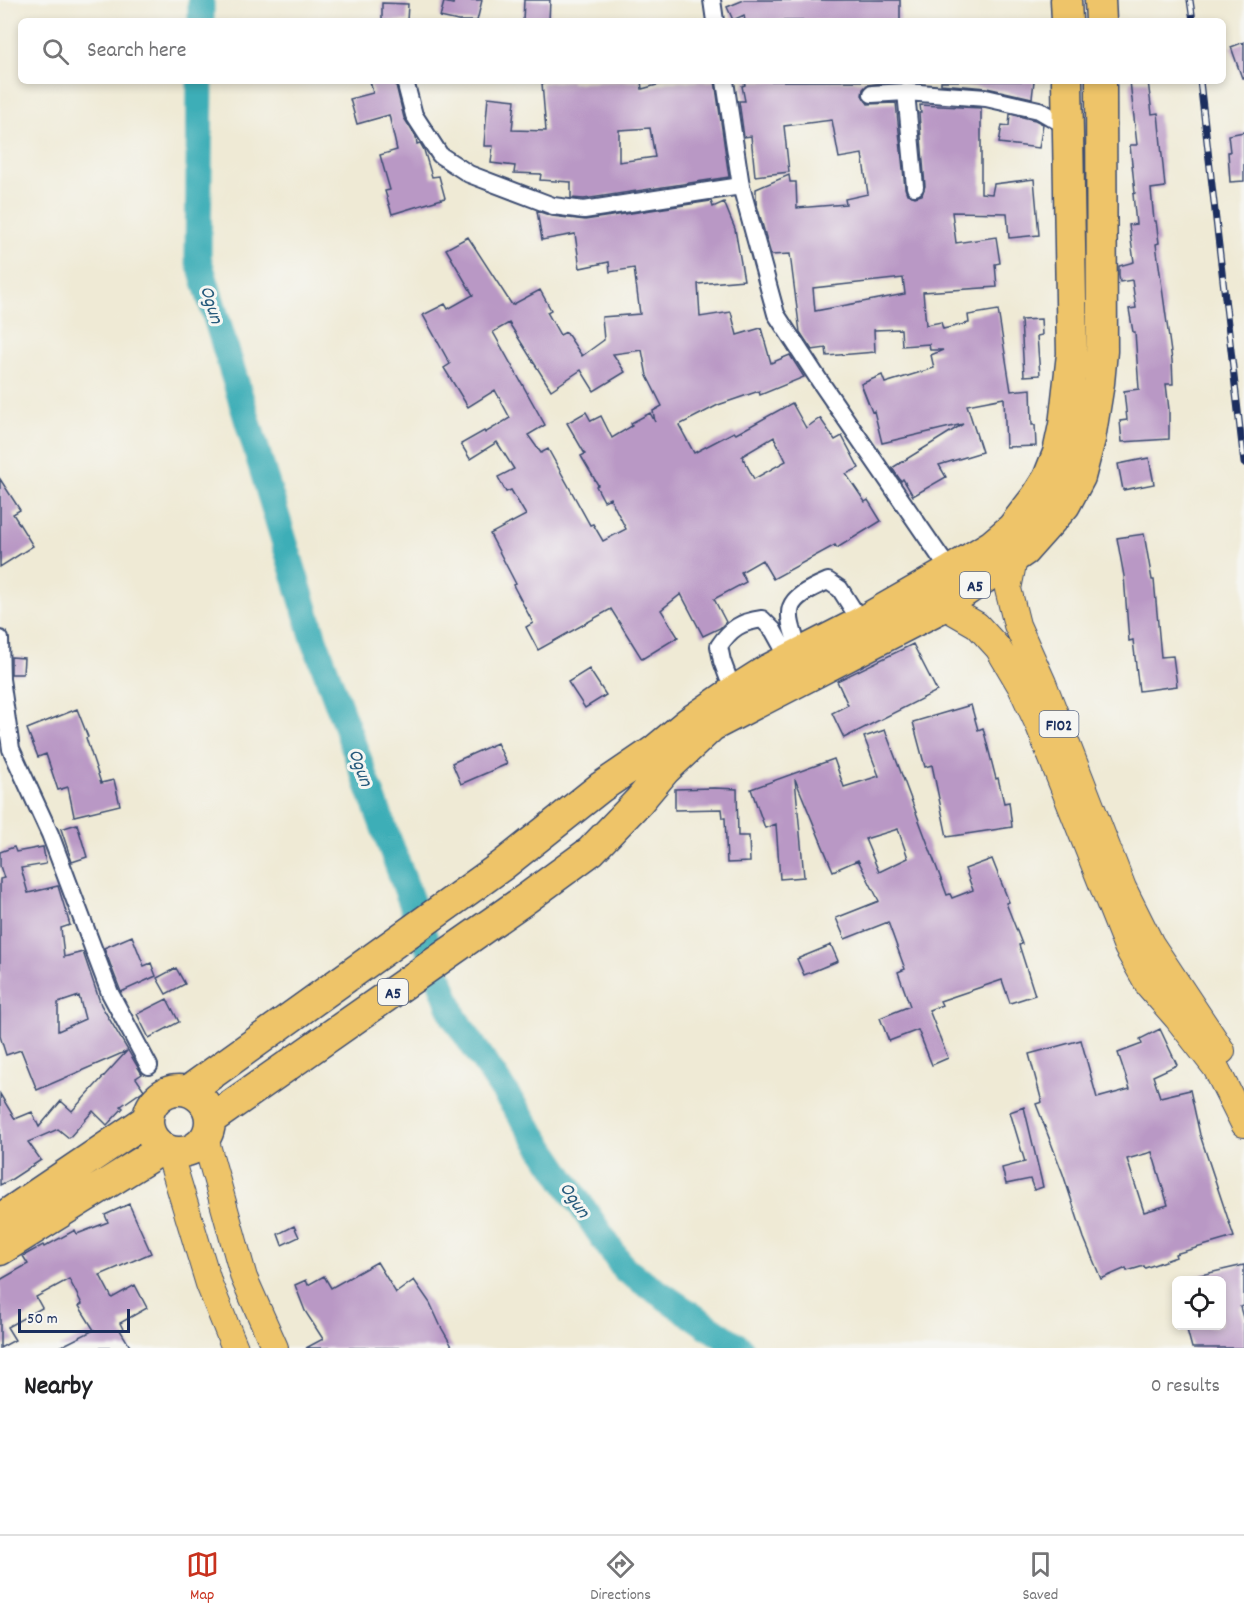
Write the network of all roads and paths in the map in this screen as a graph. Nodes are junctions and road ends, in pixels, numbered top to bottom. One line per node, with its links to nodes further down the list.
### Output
1 (712, 0): 4 (street)
2 (1066, 0): 5 (highway)
3 (1100, 0): 6 (highway)
4 (715, 18)
5 (1067, 18)
6 (1101, 18)
7 (406, 84): 14 (street)
8 (725, 84): 14 (street)
9 (1067, 84): 13 (highway, A5)
10 (1101, 84): 16 (highway, A5)
11 (906, 92): 12 (street); 13 (street); 15 (street)
12 (872, 94)
13 (1068, 127): 17 (highway, A5)
14 (741, 186): 19 (street)
15 (915, 188)
16 (1101, 251): 17 (highway); 18 (highway, A5)
17 (1069, 254): 19 (highway, A5)
18 (1014, 559): 20 (highway, A5); 26 (main road, F102)
19 (950, 571): 21 (highway, A5)
20 (944, 606): 29 (main road); 30 (highway, A5)
21 (861, 622): 23 (highway, A5); 23 (street)
22 (0, 639): 25 (street)
23 (794, 656): 24 (highway, A5); 24 (street)
24 (733, 691): 27 (highway, A5)
25 (149, 1066)
26 (1244, 1086)
27 (188, 1091): 28 (highway); 30 (highway)
28 (148, 1119): 31 (highway); 32 (highway)
29 (1244, 1124)
30 (208, 1129): 31 (highway); 35 (main road)
31 (166, 1148): 33 (highway); 34 (main road)
32 (0, 1219)
33 (0, 1250)
34 (235, 1348)
35 (275, 1348)

